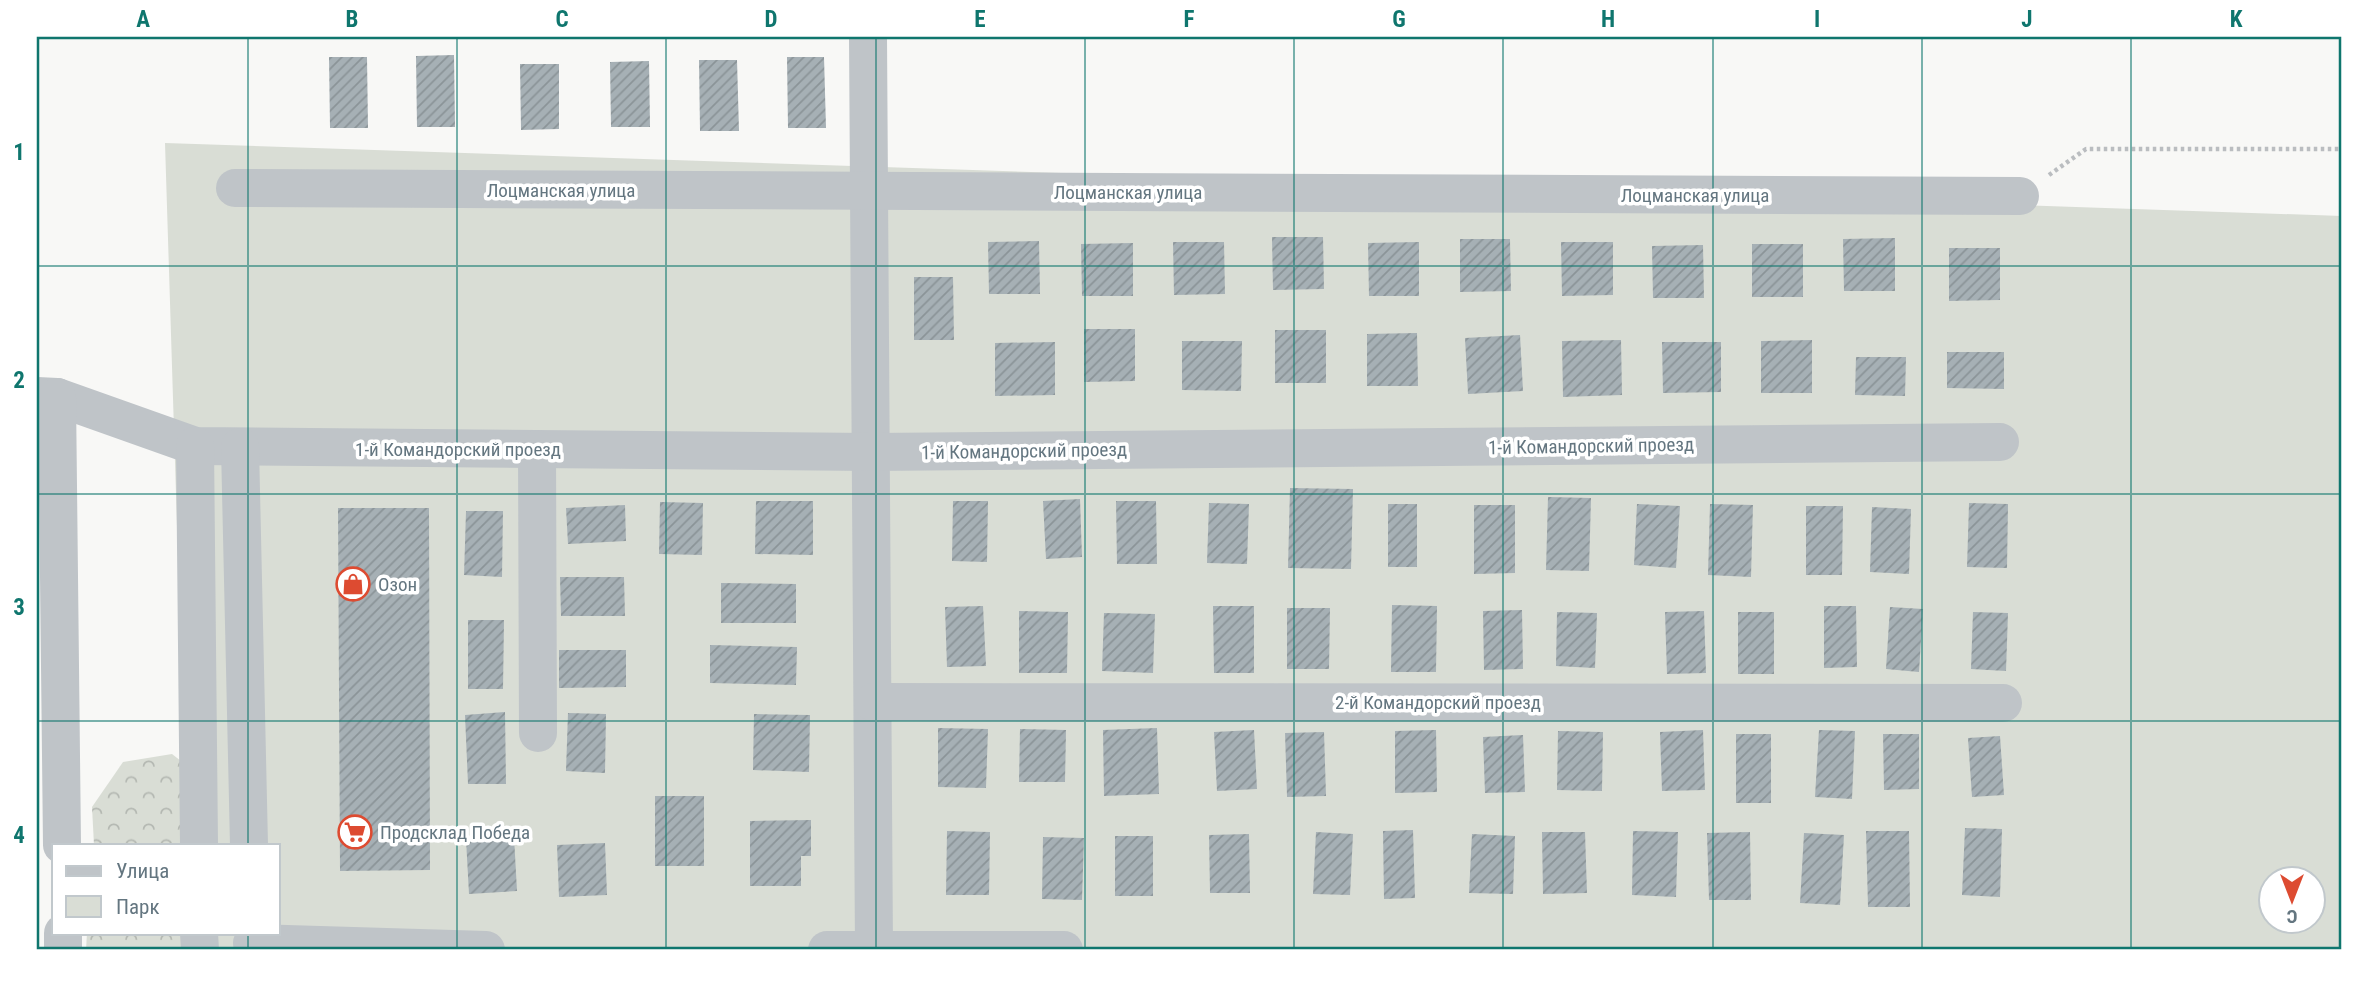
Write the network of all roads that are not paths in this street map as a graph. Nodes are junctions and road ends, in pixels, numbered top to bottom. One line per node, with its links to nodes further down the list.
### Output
1 (868, 37): 3 (street)
2 (235, 188): 3 (street, Лоцманская улица)
3 (869, 191): 4 (street, Лоцманская улица); 10 (street)
4 (2020, 196)
5 (47, 397): 7 (street, 1-й Командорский проезд); 14 (street)
6 (2000, 442): 10 (street, 1-й Командорский проезд)
7 (195, 446): 8 (street, 1-й Командорский проезд); 16 (street)
8 (240, 447): 9 (street, 1-й Командорский проезд); 17 (street)
9 (537, 449): 10 (street, 1-й Командорский проезд); 13 (street)
10 (871, 452): 11 (street)
11 (873, 702): 12 (street, 2-й Командорский проезд); 21 (street)
12 (2003, 703)
13 (538, 733)
14 (49, 745): 15 (street)
15 (62, 844)
16 (198, 844)
17 (249, 844)
18 (252, 942): 19 (street)
19 (486, 950)
20 (827, 950): 21 (street)
21 (874, 950): 22 (street)
22 (1064, 950)

